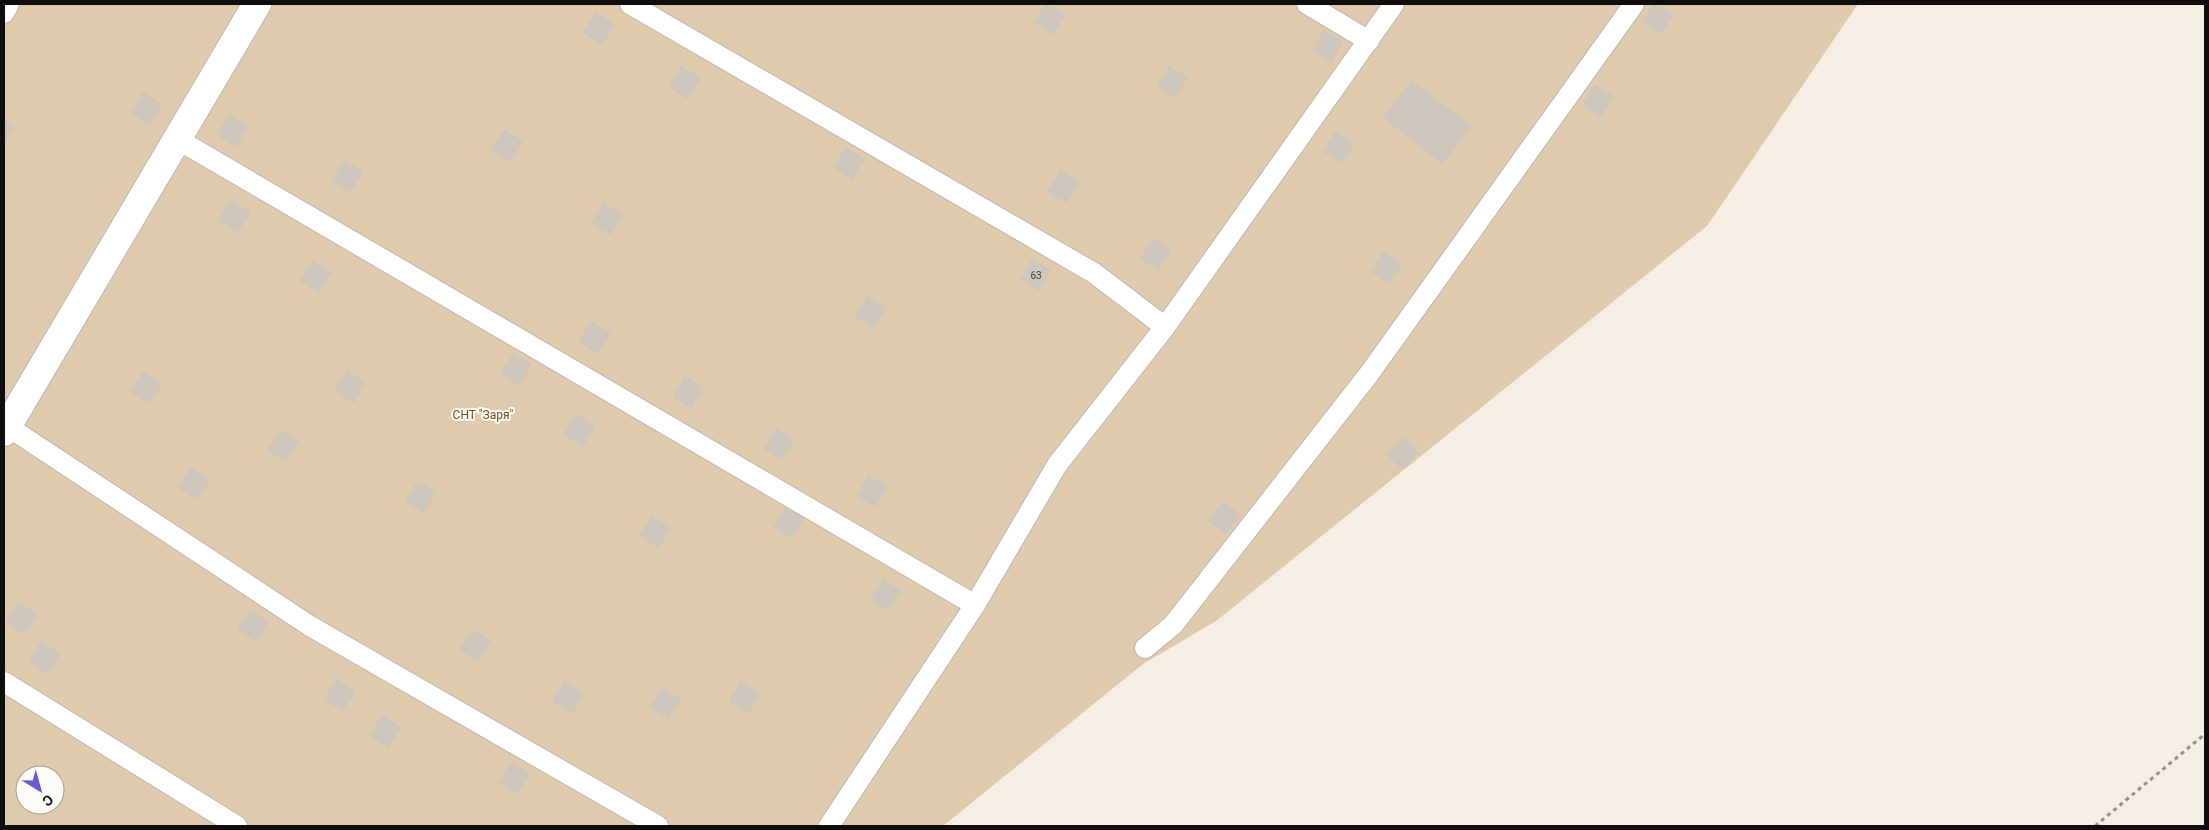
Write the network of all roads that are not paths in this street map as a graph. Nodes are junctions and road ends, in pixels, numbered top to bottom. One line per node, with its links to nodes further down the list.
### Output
1 (9, 4): 7 (lane)
2 (257, 4): 9 (street)
3 (630, 4): 10 (lane)
4 (1307, 4): 8 (lane)
5 (1394, 4): 8 (lane)
6 (1634, 4): 13 (lane)
7 (4, 13)
8 (1369, 41): 10 (lane)
9 (178, 139): 11 (street); 12 (lane)
10 (1164, 327): 12 (lane)
11 (5, 427): 16 (lane)
12 (975, 605): 17 (lane)
13 (1145, 648)
14 (4, 682): 15 (lane)
15 (237, 826)
16 (658, 826)
17 (829, 826)

